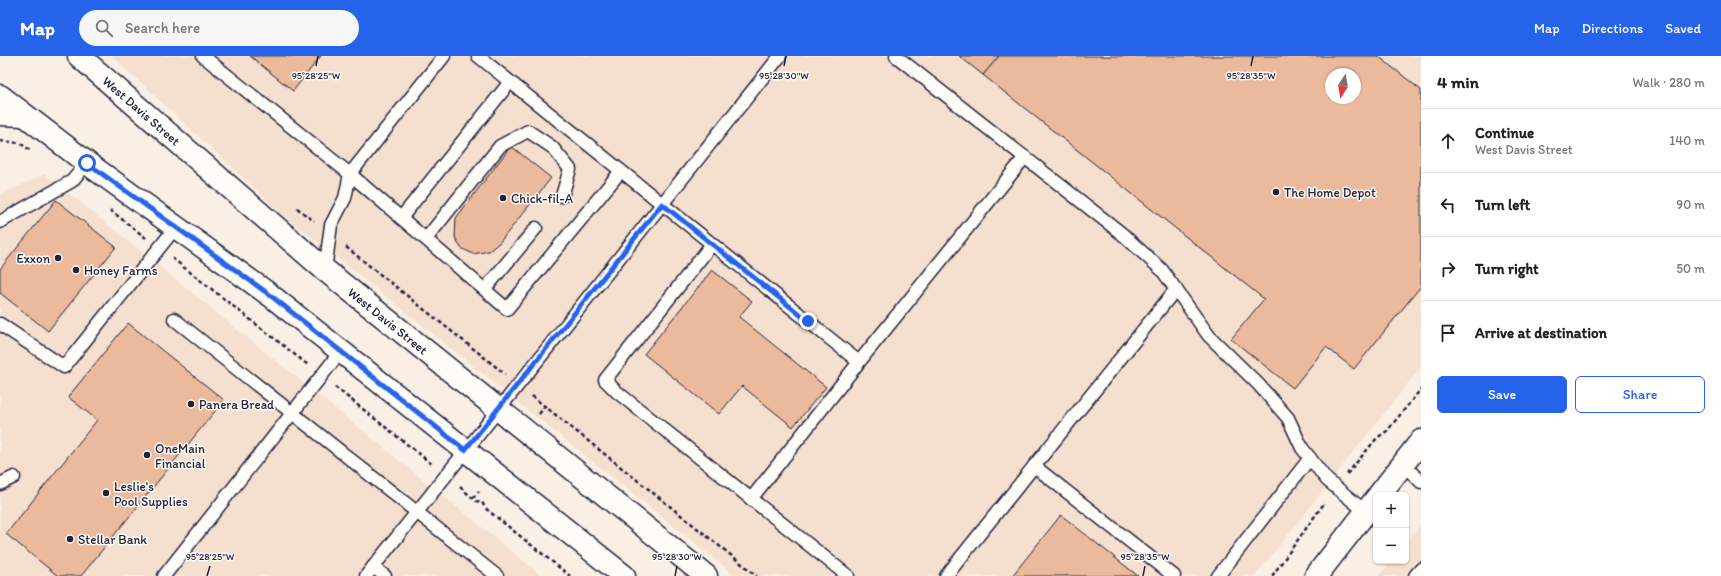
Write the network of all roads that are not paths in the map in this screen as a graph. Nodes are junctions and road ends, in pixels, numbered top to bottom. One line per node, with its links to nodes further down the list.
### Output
1 (79, 56): 23 (main road, West Davis Street)
2 (203, 56): 14 (lane)
3 (444, 56): 14 (lane)
4 (478, 56): 7 (lane)
5 (780, 56): 16 (lane)
6 (896, 56): 11 (lane)
7 (510, 82): 13 (lane); 17 (lane)
8 (0, 96): 10 (main road)
9 (0, 114): 10 (main road)
10 (23, 114): 12 (main road)
11 (1025, 157): 24 (lane); 29 (lane)
12 (87, 163): 18 (lane); 19 (main road)
13 (621, 171): 16 (lane); 25 (lane)
14 (350, 174): 17 (lane); 23 (lane)
15 (562, 196): 21 (lane)
16 (662, 204): 22 (lane); 30 (lane)
17 (401, 218): 21 (lane)
18 (0, 222)
19 (176, 227): 27 (lane); 28 (main road)
20 (536, 228): 25 (lane)
21 (426, 239): 25 (lane)
22 (712, 244): 29 (lane); 41 (lane)
23 (325, 270): 30 (main road, West Davis Street)
24 (1176, 289): 34 (lane); 36 (lane)
25 (485, 290)
26 (174, 318): 31 (lane)
27 (0, 324)
28 (341, 351): 31 (lane); 33 (main road)
29 (859, 362): 41 (lane)
30 (498, 409): 33 (lane); 52 (main road, West Davis Street)
31 (293, 413): 44 (lane); 48 (lane)
32 (1421, 441): 35 (main road)
33 (465, 450): 44 (lane); 51 (main road)
34 (1310, 458): 42 (lane); 55 (lane)
35 (1403, 464): 38 (lane); 40 (main road)
36 (1034, 466): 47 (lane); 54 (lane)
37 (14, 477): 39 (lane)
38 (1421, 482)
39 (0, 484)
40 (1382, 492)
41 (752, 499): 53 (lane)
42 (1373, 502)
43 (1373, 503): 56 (main road)
44 (416, 512): 46 (lane); 50 (lane)
45 (1421, 569): 57 (lane)
46 (369, 571): 49 (lane)
47 (948, 575)
48 (164, 576)
49 (385, 576)
50 (497, 576)
51 (624, 576)
52 (706, 576)
53 (848, 576)
54 (1174, 576)
55 (1218, 576)
56 (1316, 576)
57 (1415, 576)

